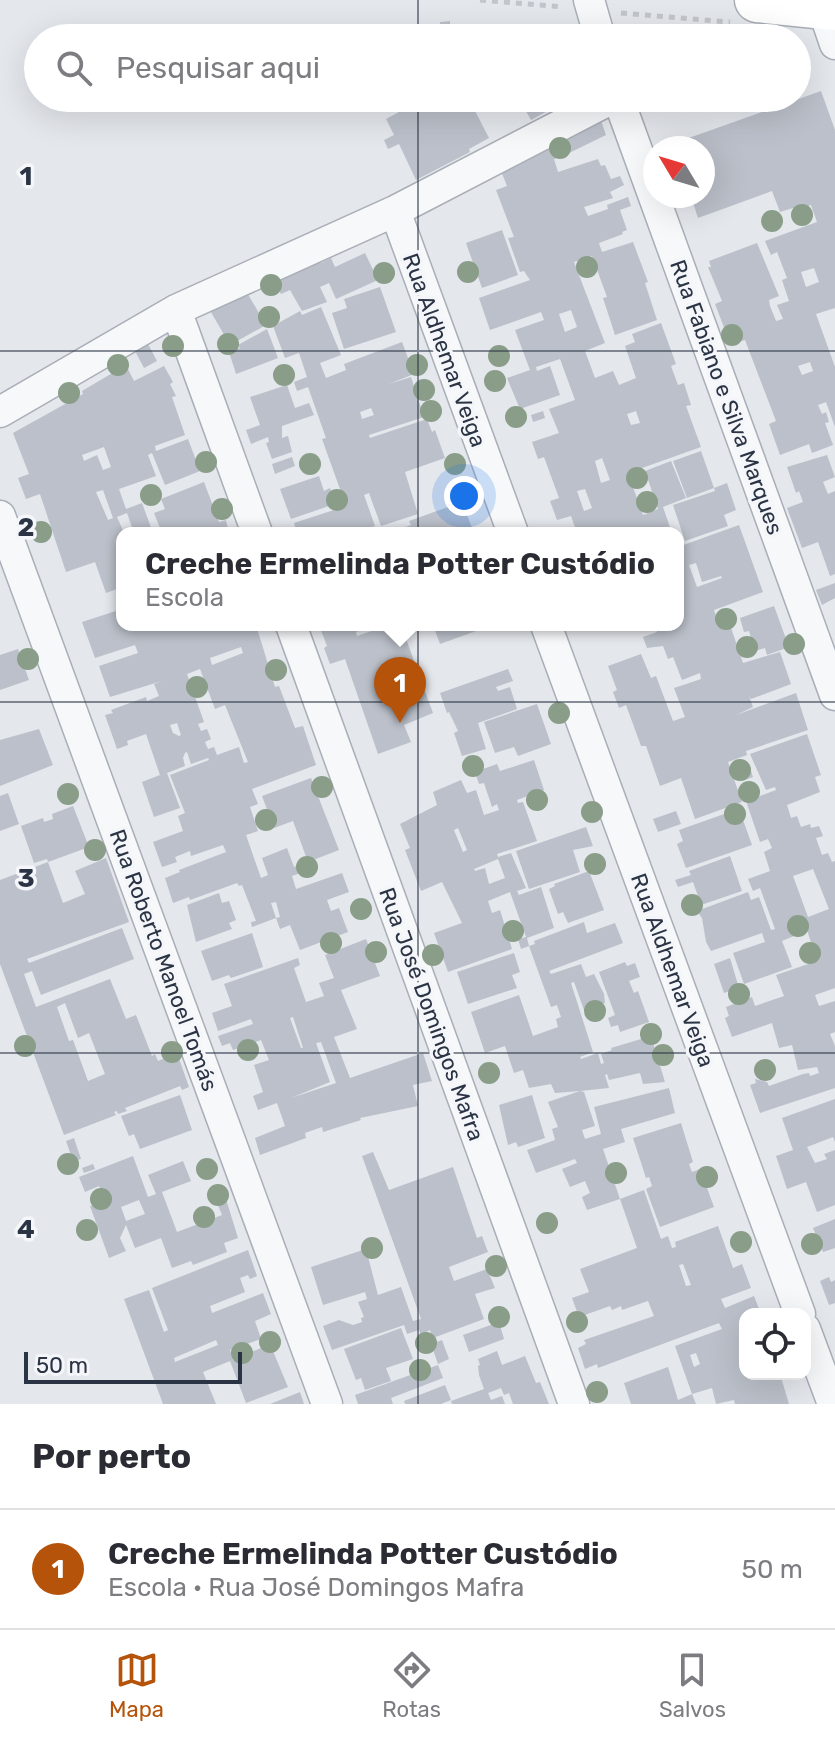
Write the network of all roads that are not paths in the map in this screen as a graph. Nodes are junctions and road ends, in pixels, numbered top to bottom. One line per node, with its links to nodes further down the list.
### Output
1 (746, 11): 2 (main road)
2 (831, 19)
3 (589, 112): 5 (street)
4 (621, 112): 13 (street, Rua Fabiano e Silva Marques)
5 (395, 211): 6 (street); 10 (street, Rua Aldhemar Veiga)
6 (176, 310): 7 (street); 9 (street)
7 (0, 412)
8 (0, 516): 16 (street, Rua Roberto Manoel Tomás)
9 (255, 527)
10 (511, 527)
11 (293, 631): 17 (street, Rua José Domingos Mafra)
12 (548, 631): 14 (street, Rua Aldhemar Veiga)
13 (835, 695)
14 (798, 1308)
15 (811, 1345): 18 (street)
16 (327, 1404)
17 (574, 1404)
18 (833, 1404)

